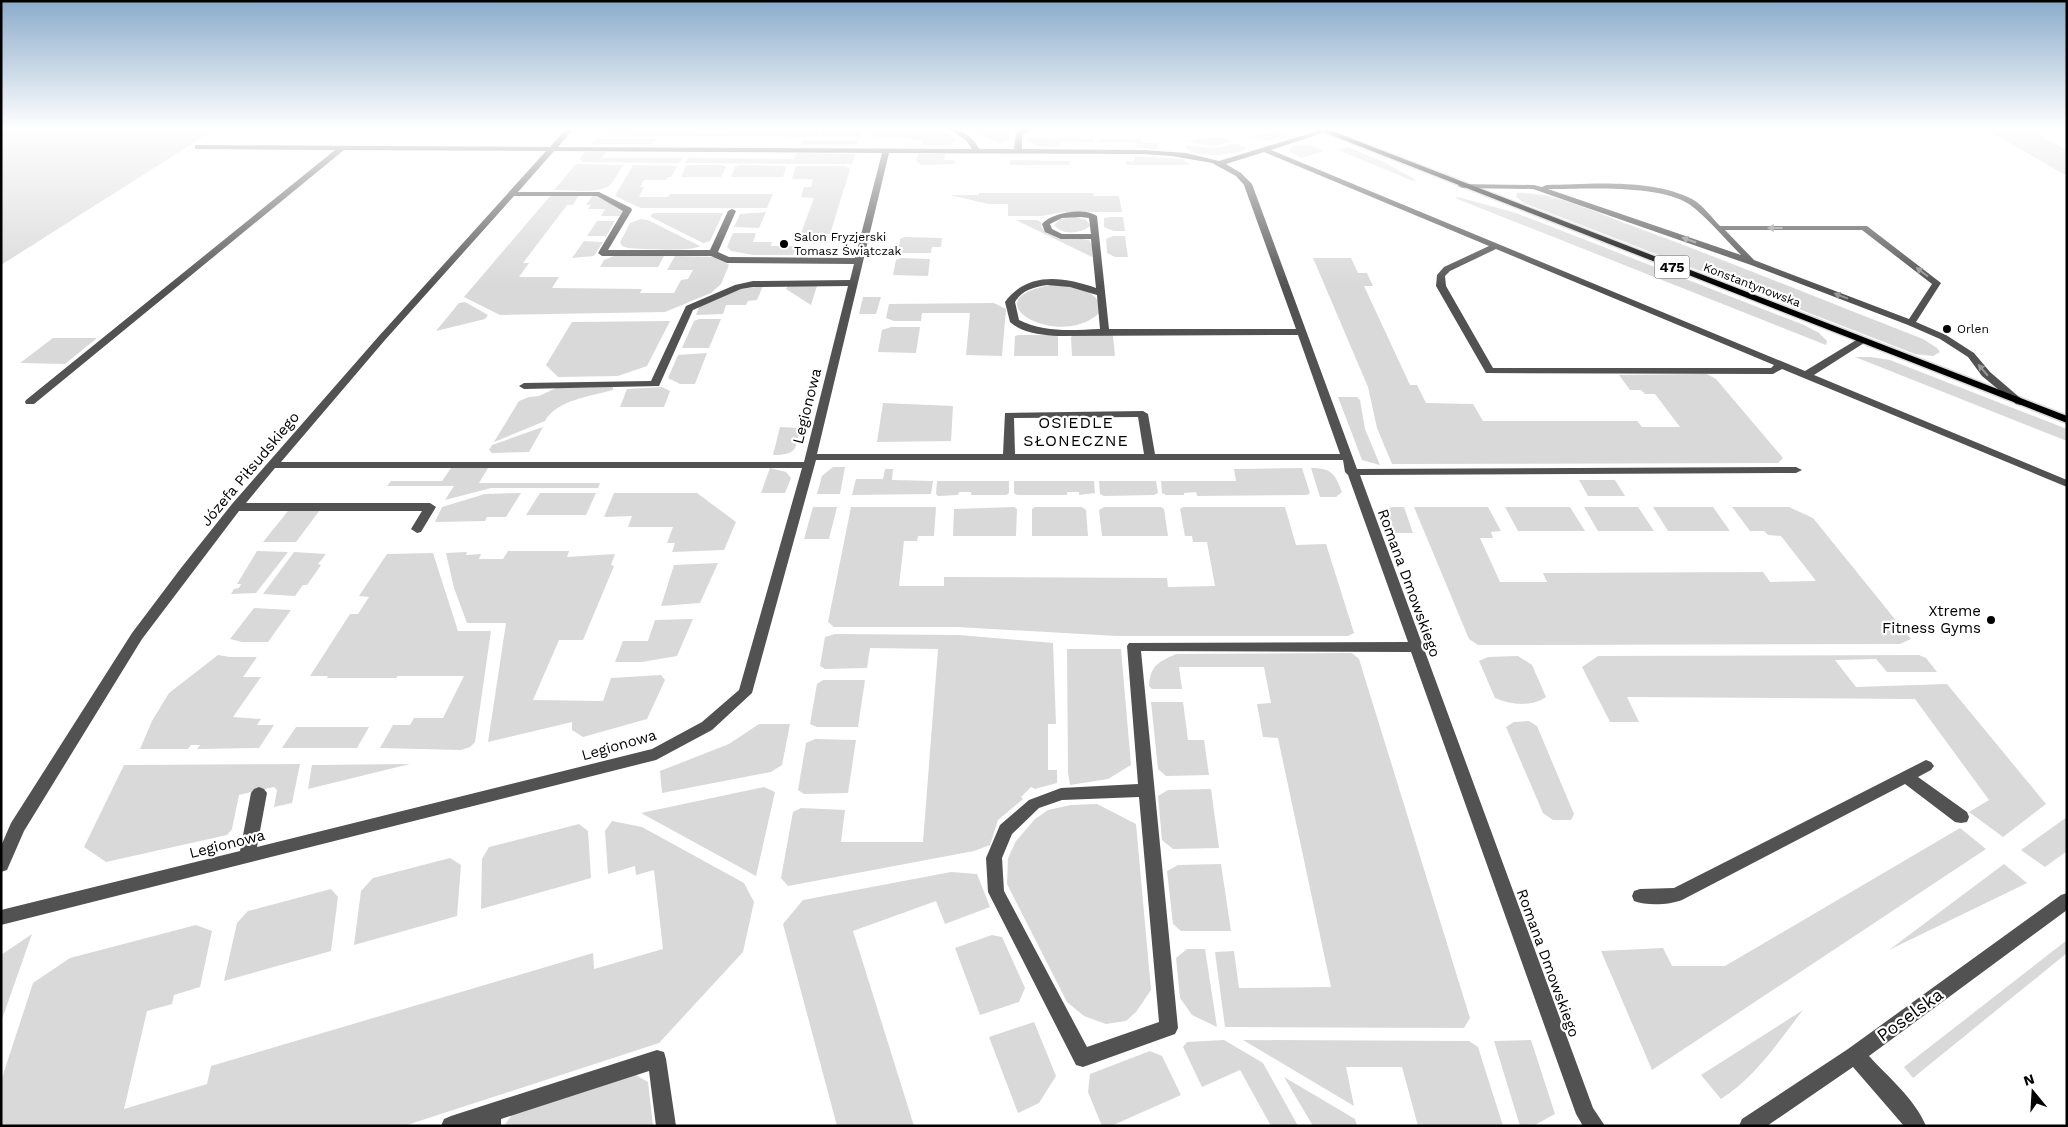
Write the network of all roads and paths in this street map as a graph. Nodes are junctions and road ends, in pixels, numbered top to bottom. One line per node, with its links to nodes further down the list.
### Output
1 (302, 181): 26 (street)
2 (525, 181): 9 (street, Józefa Piłsudskiego)
3 (879, 181): 15 (street, Legionowa)
4 (1245, 181): 21 (street, Romana Dmowskiego)
5 (1339, 181): 13 (street)
6 (1448, 181): 7 (main road, Konstantynowska / 475)
7 (1462, 186): 8 (street); 22 (main road, Konstantynowska / 475)
8 (1534, 187): 11 (street); 16 (street, one-way to 8)
9 (513, 194): 14 (street); 33 (street, Józefa Piłsudskiego)
10 (732, 211): 14 (street)
11 (1718, 228): 16 (street); 19 (street, one-way to 11)
12 (1096, 237): 12 (street); 18 (street)
13 (1496, 246): 23 (street); 23 (street)
14 (713, 253): 15 (street)
15 (859, 261): 17 (street, Legionowa)
16 (1754, 263): 19 (street, one-way to 16)
17 (853, 283): 25 (street); 32 (street, Legionowa)
18 (1101, 294): 20 (street); 20 (street)
19 (1911, 323): 27 (street, one-way to 19)
20 (1105, 332): 21 (street)
21 (1301, 332): 31 (street, Romana Dmowskiego)
22 (1861, 341): 24 (street); 27 (main road, Konstantynowska / 475)
23 (1782, 365): 24 (street)
24 (1806, 375): 36 (street)
25 (524, 386)
26 (30, 402)
27 (2020, 402): 28 (main road, Konstantynowska / 475)
28 (2067, 420)
29 (1009, 457): 30 (street); 30 (street); 32 (street)
30 (1150, 457): 31 (street)
31 (1346, 457): 35 (street, Romana Dmowskiego)
32 (810, 461): 33 (street); 45 (street, Legionowa)
33 (272, 465): 37 (street, Józefa Piłsudskiego)
34 (1796, 470): 35 (street)
35 (1351, 472): 39 (street, Romana Dmowskiego)
36 (2067, 484)
37 (236, 508): 38 (street); 46 (street, Józefa Piłsudskiego)
38 (417, 528)
39 (1415, 647): 42 (street); 54 (street, Romana Dmowskiego)
40 (1926, 766): 41 (street)
41 (1906, 777): 44 (street); 47 (street)
42 (1146, 790): 42 (street)
43 (259, 793): 45 (street)
44 (1960, 817)
45 (247, 856): 49 (street, Legionowa)
46 (1, 865)
47 (1640, 896)
48 (2067, 900): 50 (street, Poselska)
49 (1, 918)
50 (1855, 1055): 55 (street, Poselska); 56 (street)
51 (491, 1119): 52 (street); 53 (street)
52 (451, 1126)
53 (666, 1126)
54 (1594, 1126)
55 (1749, 1126)
56 (1916, 1126)

